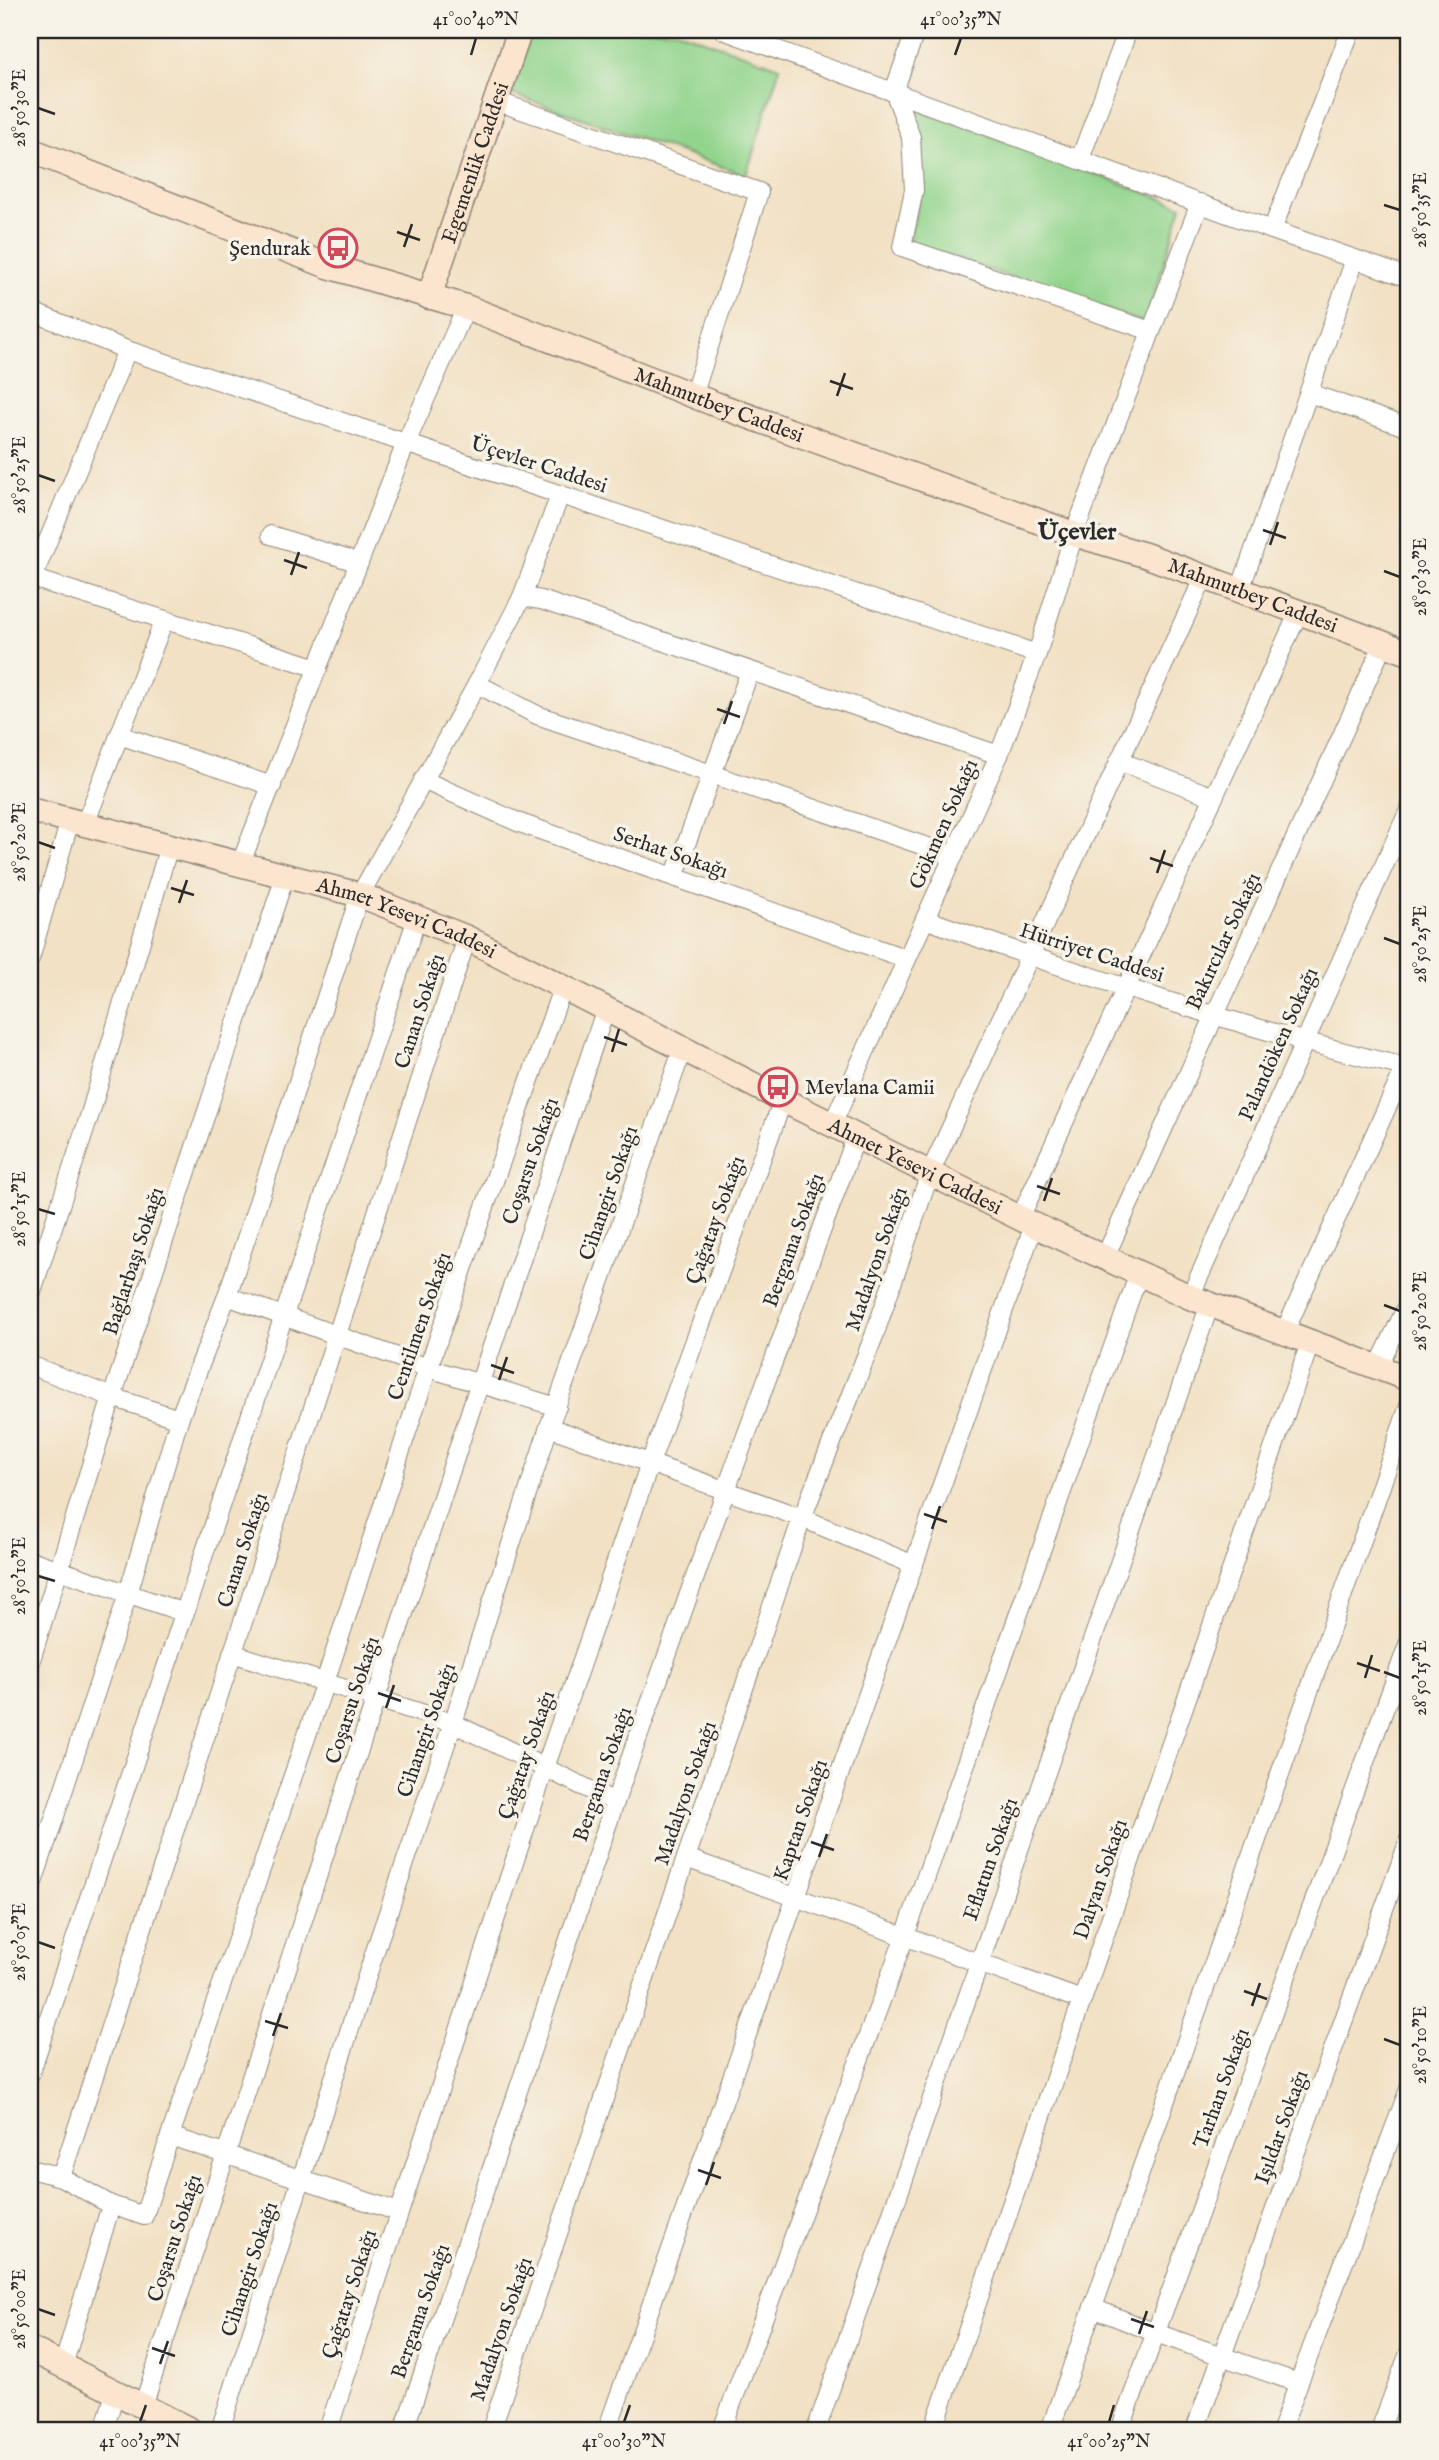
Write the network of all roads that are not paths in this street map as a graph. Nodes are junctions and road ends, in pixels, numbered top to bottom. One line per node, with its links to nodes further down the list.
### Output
1 (520, 30): 7 (street, Egemenlik Caddesi)
2 (723, 30): 6 (street)
3 (916, 30): 6 (street)
4 (1128, 30): 9 (street)
5 (1350, 30): 11 (street)
6 (894, 91): 9 (street); 17 (street)
7 (496, 101): 14 (street, Egemenlik Caddesi); 20 (street)
8 (31, 157): 14 (street, Mahmutbey Caddesi)
9 (1080, 159): 10 (street)
10 (1200, 203): 11 (street); 17 (street, Gökmen Sokağı)
11 (1272, 230): 12 (street)
12 (1355, 259): 13 (street); 19 (street)
13 (1409, 278)
14 (429, 297): 15 (street, Mahmutbey Caddesi)
15 (466, 307): 20 (street, Mahmutbey Caddesi); 22 (street)
16 (30, 311): 18 (street, Üçevler Caddesi)
17 (1151, 331): 24 (street, Gökmen Sokağı)
18 (127, 350): 22 (street, Üçevler Caddesi); 26 (street)
19 (1309, 393): 21 (street); 30 (street)
20 (693, 396): 24 (street, Mahmutbey Caddesi)
21 (1409, 428)
22 (406, 443): 23 (street, Üçevler Caddesi); 27 (street)
23 (561, 495): 31 (street); 36 (street, Üçevler Caddesi)
24 (1074, 534): 28 (street, Mahmutbey Caddesi); 36 (street, Gökmen Sokağı)
25 (271, 535): 27 (street)
26 (35, 554): 29 (street)
27 (359, 563): 37 (street)
28 (1204, 577): 30 (street, Mahmutbey Caddesi); 42 (street, Madalyon Sokağı)
29 (31, 581): 33 (street)
30 (1240, 590): 32 (street, Mahmutbey Caddesi)
31 (522, 597): 38 (street); 39 (street)
32 (1299, 612): 34 (street, Mahmutbey Caddesi); 46 (street, Kaptan Sokağı)
33 (164, 620): 37 (street); 40 (street)
34 (1384, 643): 35 (street, Mahmutbey Caddesi); 65 (street, Bakırcılar Sokağı)
35 (1409, 653)
36 (1037, 654): 41 (street, Gökmen Sokağı)
37 (318, 668): 45 (street)
38 (750, 671): 41 (street); 43 (street)
39 (477, 684): 43 (street); 44 (street)
40 (119, 736): 45 (street); 49 (street)
41 (999, 755): 51 (street, Gökmen Sokağı)
42 (1119, 761): 46 (street); 59 (street, Madalyon Sokağı)
43 (712, 774): 51 (street); 54 (street)
44 (424, 780): 54 (street, Serhat Sokağı); 55 (street)
45 (272, 786): 52 (street)
46 (1214, 797): 63 (street, Kaptan Sokağı)
47 (30, 810): 49 (street, Ahmet Yesevi Caddesi)
48 (1409, 810): 66 (street, Palandöken Sokağı)
49 (77, 822): 50 (street, Ahmet Yesevi Caddesi); 60 (street)
50 (169, 846): 52 (street, Ahmet Yesevi Caddesi); 77 (street)
51 (954, 856): 57 (street, Gökmen Sokağı)
52 (240, 865): 53 (street, Ahmet Yesevi Caddesi)
53 (285, 876): 55 (street, Ahmet Yesevi Caddesi); 89 (street, Bağlarbaşı Sokağı)
54 (674, 877): 61 (street, Serhat Sokağı)
55 (360, 895): 56 (street, Ahmet Yesevi Caddesi); 76 (street)
56 (417, 918): 58 (street, Ahmet Yesevi Caddesi); 80 (street)
57 (925, 919): 59 (street, Hürriyet Caddesi); 61 (street, Gökmen Sokağı)
58 (467, 937): 62 (street, Ahmet Yesevi Caddesi); 82 (street, Canan Sokağı)
59 (1029, 957): 63 (street, Hürriyet Caddesi); 72 (street, Madalyon Sokağı)
60 (30, 959)
61 (907, 959): 70 (street, Gökmen Sokağı)
62 (563, 986): 64 (street, Ahmet Yesevi Caddesi); 86 (street, Centilmen Sokağı)
63 (1126, 988): 65 (street, Hürriyet Caddesi); 73 (street, Kaptan Sokağı)
64 (606, 1008): 67 (street, Ahmet Yesevi Caddesi); 88 (street, Coşarsu Sokağı)
65 (1214, 1015): 66 (street, Hürriyet Caddesi); 74 (street, Bakırcılar Sokağı)
66 (1305, 1040): 68 (street, Hürriyet Caddesi); 78 (street, Palandöken Sokağı)
67 (683, 1048): 69 (street, Ahmet Yesevi Caddesi); 91 (street, Cihangir Sokağı)
68 (1408, 1064): 81 (street)
69 (783, 1100): 70 (street, Ahmet Yesevi Caddesi); 94 (street, Çağatay Sokağı)
70 (832, 1125): 71 (street, Ahmet Yesevi Caddesi)
71 (856, 1137): 72 (street, Ahmet Yesevi Caddesi); 95 (street, Bergama Sokağı)
72 (930, 1173): 73 (street, Ahmet Yesevi Caddesi); 96 (street, Madalyon Sokağı)
73 (1027, 1222): 74 (street, Ahmet Yesevi Caddesi); 98 (street, Kaptan Sokağı)
74 (1105, 1258): 75 (street, Ahmet Yesevi Caddesi)
75 (1139, 1273): 78 (street, Ahmet Yesevi Caddesi); 114 (street)
76 (227, 1296): 80 (street); 92 (street)
77 (30, 1297)
78 (1200, 1301): 81 (street, Ahmet Yesevi Caddesi); 115 (street, Eflatun Sokağı)
79 (1409, 1302): 85 (street)
80 (284, 1317): 82 (street); 101 (street)
81 (1284, 1333): 83 (street, Ahmet Yesevi Caddesi)
82 (336, 1336): 86 (street); 103 (street, Canan Sokağı)
83 (1310, 1343): 85 (street, Ahmet Yesevi Caddesi); 116 (street, Dalyan Sokağı)
84 (30, 1365): 89 (street)
85 (1378, 1367): 87 (street, Ahmet Yesevi Caddesi)
86 (428, 1368): 88 (street); 105 (street, Centilmen Sokağı)
87 (1409, 1379)
88 (479, 1385): 91 (street); 106 (street, Coşarsu Sokağı)
89 (112, 1397): 92 (street); 99 (street, Bağlarbaşı Sokağı)
90 (1409, 1406): 126 (street)
91 (557, 1407): 93 (street, Cihangir Sokağı)
92 (179, 1419): 100 (street)
93 (549, 1427): 94 (street); 107 (street, Cihangir Sokağı)
94 (650, 1463): 95 (street); 108 (street, Çağatay Sokağı)
95 (726, 1490): 96 (street); 109 (street, Bergama Sokağı)
96 (802, 1518): 98 (street); 111 (street, Madalyon Sokağı)
97 (30, 1560): 99 (street)
98 (914, 1565): 113 (street, Kaptan Sokağı)
99 (60, 1570): 100 (street); 104 (street, Bağlarbaşı Sokağı)
100 (128, 1594): 101 (street); 112 (street)
101 (185, 1613): 117 (street)
102 (1409, 1642): 127 (street, Tarhan Sokağı)
103 (232, 1653): 105 (street); 122 (street, Canan Sokağı)
104 (30, 1663)
105 (325, 1682): 106 (street); 119 (street, Centilmen Sokağı)
106 (377, 1699): 107 (street); 120 (street, Coşarsu Sokağı)
107 (453, 1723): 108 (street); 123 (street, Cihangir Sokağı)
108 (545, 1768): 109 (street); 125 (street, Çağatay Sokağı)
109 (615, 1802): 139 (street, Bergama Sokağı)
110 (1409, 1840): 130 (street, Işıldar Sokağı)
111 (686, 1858): 113 (street); 140 (street, Madalyon Sokağı)
112 (30, 1892)
113 (797, 1897): 114 (street); 141 (street, Kaptan Sokağı)
114 (905, 1936): 115 (street); 142 (street)
115 (978, 1962): 116 (street); 143 (street, Eflatun Sokağı)
116 (1082, 2000): 144 (street, Dalyan Sokağı)
117 (30, 2074)
118 (1409, 2089): 132 (street)
119 (170, 2136): 120 (street); 124 (street, Centilmen Sokağı)
120 (226, 2155): 123 (street); 134 (street, Coşarsu Sokağı)
121 (30, 2169): 122 (street)
122 (61, 2177): 124 (street)
123 (302, 2180): 125 (street); 137 (street, Cihangir Sokağı)
124 (111, 2204): 131 (street)
125 (399, 2212): 138 (street, Çağatay Sokağı)
126 (1093, 2308): 127 (street); 145 (street)
127 (1156, 2333): 130 (street); 146 (street, Tarhan Sokağı)
128 (30, 2349): 131 (street)
129 (1409, 2353): 149 (street)
130 (1222, 2357): 132 (street); 147 (street, Işıldar Sokağı)
131 (63, 2366): 133 (street)
132 (1298, 2383): 148 (street)
133 (116, 2393): 134 (street); 135 (street)
134 (143, 2406): 136 (street)
135 (104, 2430)
136 (190, 2430)
137 (220, 2430)
138 (328, 2430)
139 (404, 2430)
140 (491, 2430)
141 (607, 2430)
142 (722, 2430)
143 (816, 2430)
144 (933, 2430)
145 (1050, 2430)
146 (1120, 2430)
147 (1195, 2430)
148 (1281, 2430)
149 (1382, 2430)

